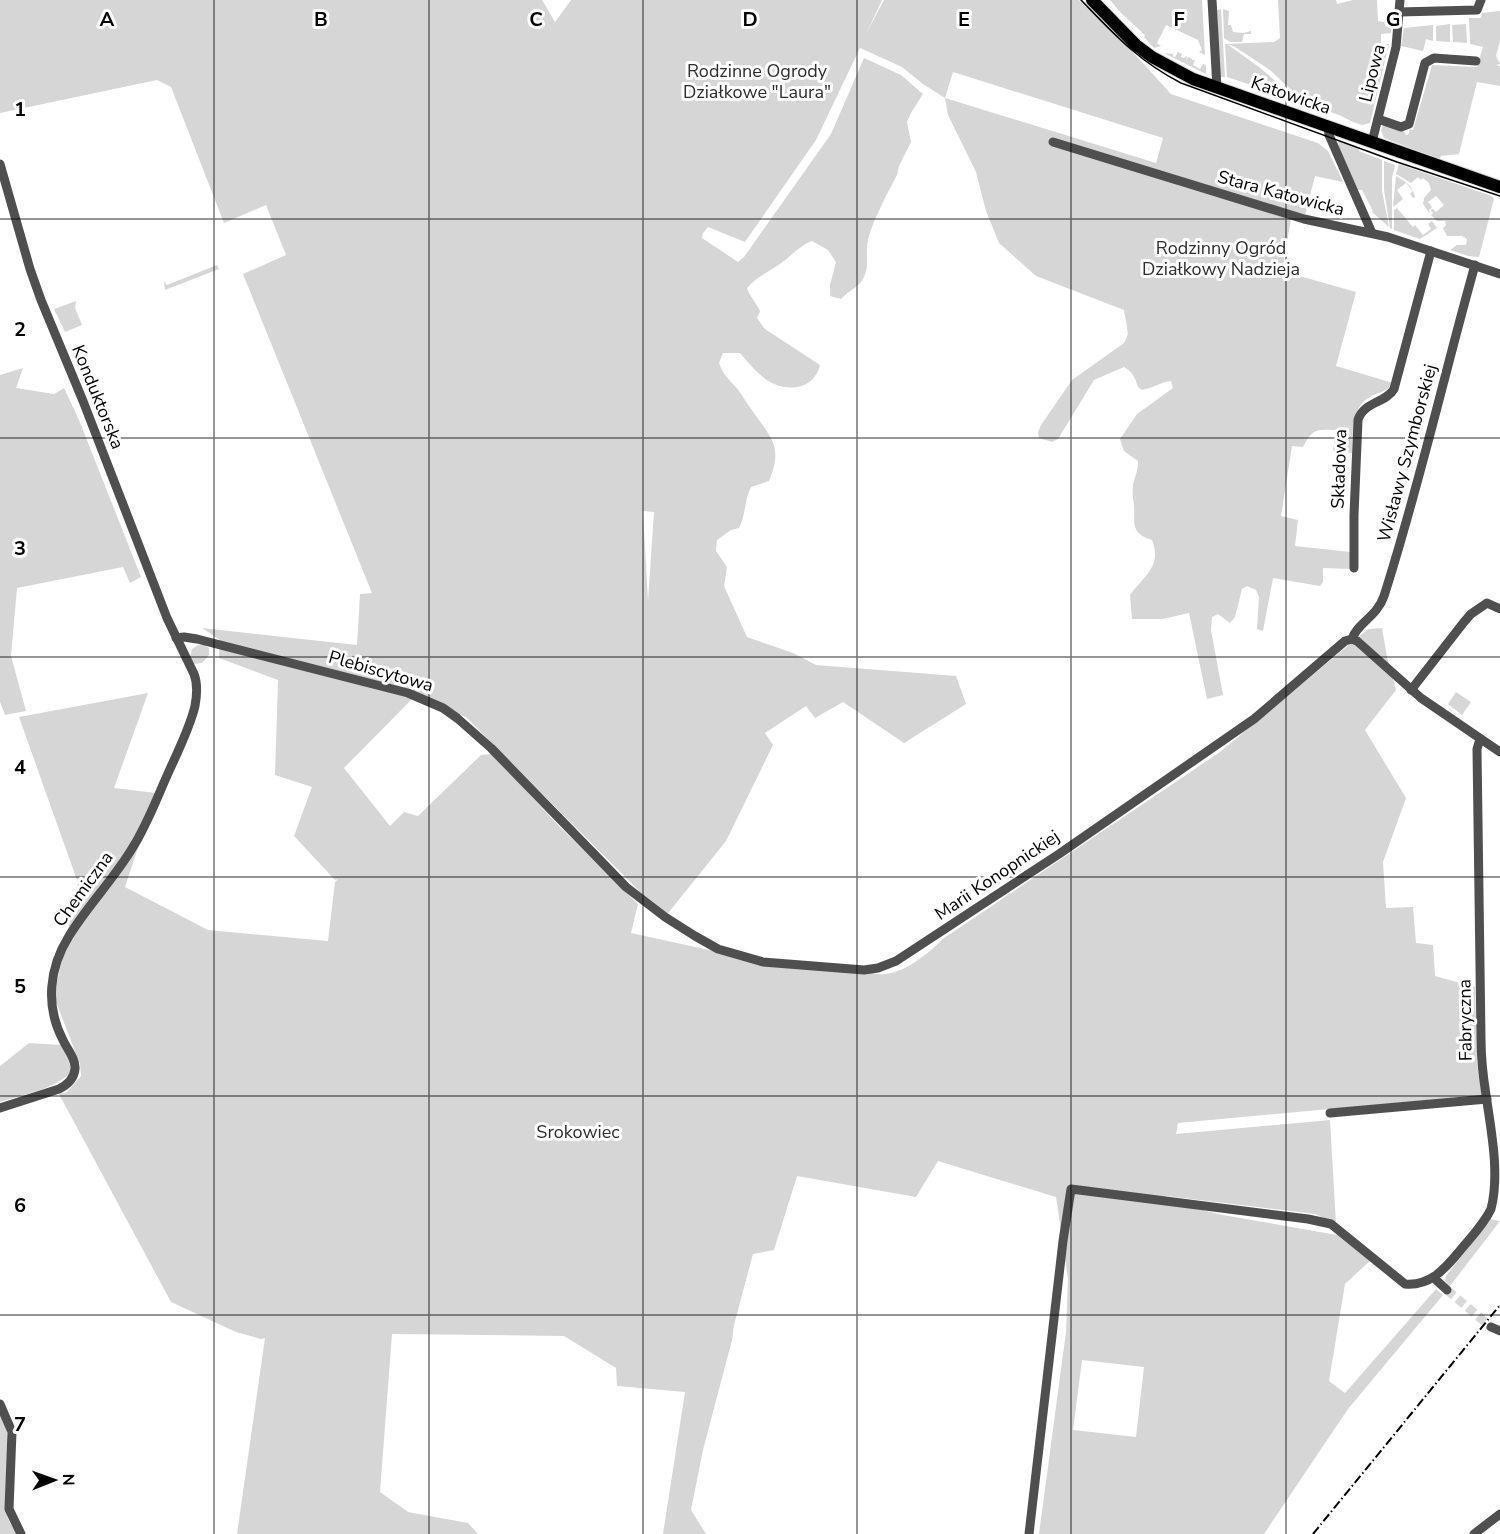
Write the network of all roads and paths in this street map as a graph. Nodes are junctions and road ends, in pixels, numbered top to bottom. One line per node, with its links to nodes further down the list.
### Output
1 (1092, 0): 7 (main road, Katowicka)
2 (1212, 0): 7 (street)
3 (1400, 0): 5 (street, Lipowa)
4 (1481, 0): 5 (street)
5 (1399, 12): 8 (street, Lipowa)
6 (1476, 61): 8 (street)
7 (1217, 88): 9 (main road, Katowicka)
8 (1378, 119): 11 (street, Lipowa)
9 (1328, 126): 11 (main road, Katowicka); 14 (street)
10 (1053, 142): 14 (street, Stara Katowicka)
11 (1372, 142): 13 (main road, Katowicka)
12 (0, 164): 20 (street, Konduktorska)
13 (1500, 187)
14 (1372, 233): 15 (street, Stara Katowicka)
15 (1431, 251): 16 (street, Stara Katowicka); 18 (street, Składowa)
16 (1475, 265): 17 (street, Stara Katowicka); 21 (street, Wisławy Szymborskiej)
17 (1500, 274)
18 (1354, 568)
19 (1500, 609): 25 (street)
20 (176, 638): 22 (street); 23 (street, Konduktorska)
21 (1353, 639): 25 (street); 28 (street, Marii Konopnickiej)
22 (203, 642): 23 (street); 28 (street, Plebiscytowa)
23 (183, 651): 24 (street, Konduktorska)
24 (197, 684): 30 (street, Chemiczna)
25 (1411, 690): 26 (street)
26 (1480, 739): 27 (street); 29 (street, Fabryczna)
27 (1500, 752)
28 (570, 829)
29 (1486, 1100): 31 (street); 32 (street, Fabryczna)
30 (0, 1108)
31 (1330, 1113)
32 (1434, 1278): 33 (street); 37 (street)
33 (1447, 1290)
34 (0, 1404): 36 (street)
35 (1500, 1514): 38 (street)
36 (21, 1534)
37 (1029, 1534)
38 (1474, 1534)

